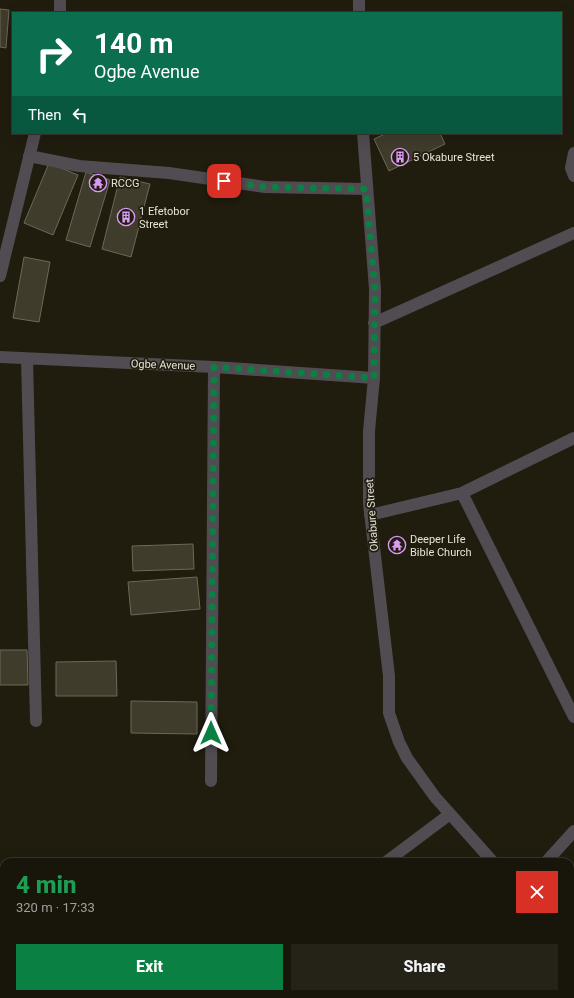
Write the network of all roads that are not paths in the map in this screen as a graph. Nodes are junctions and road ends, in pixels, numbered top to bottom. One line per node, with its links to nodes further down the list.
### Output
1 (60, 0): 3 (street)
2 (359, 0): 4 (street)
3 (60, 12)
4 (359, 12)
5 (35, 134): 8 (street)
6 (363, 134): 10 (street, Okabure Street)
7 (574, 153): 9 (street)
8 (29, 156): 10 (street); 12 (street)
9 (574, 176)
10 (366, 189): 13 (street, Okabure Street)
11 (574, 233): 13 (street)
12 (0, 276)
13 (374, 323): 17 (street, Okabure Street)
14 (0, 357): 15 (street, Ogbe Avenue)
15 (27, 359): 16 (street, Ogbe Avenue); 22 (street)
16 (214, 367): 17 (street, Ogbe Avenue); 23 (street)
17 (374, 378): 20 (street, Okabure Street)
18 (574, 438): 19 (street)
19 (462, 493): 20 (street); 21 (street)
20 (370, 515): 24 (street, Okabure Street)
21 (574, 717)
22 (36, 721)
23 (211, 781)
24 (450, 814): 26 (street); 27 (street, Okabure Street)
25 (574, 831): 28 (street)
26 (391, 858)
27 (489, 858)
28 (550, 858)

